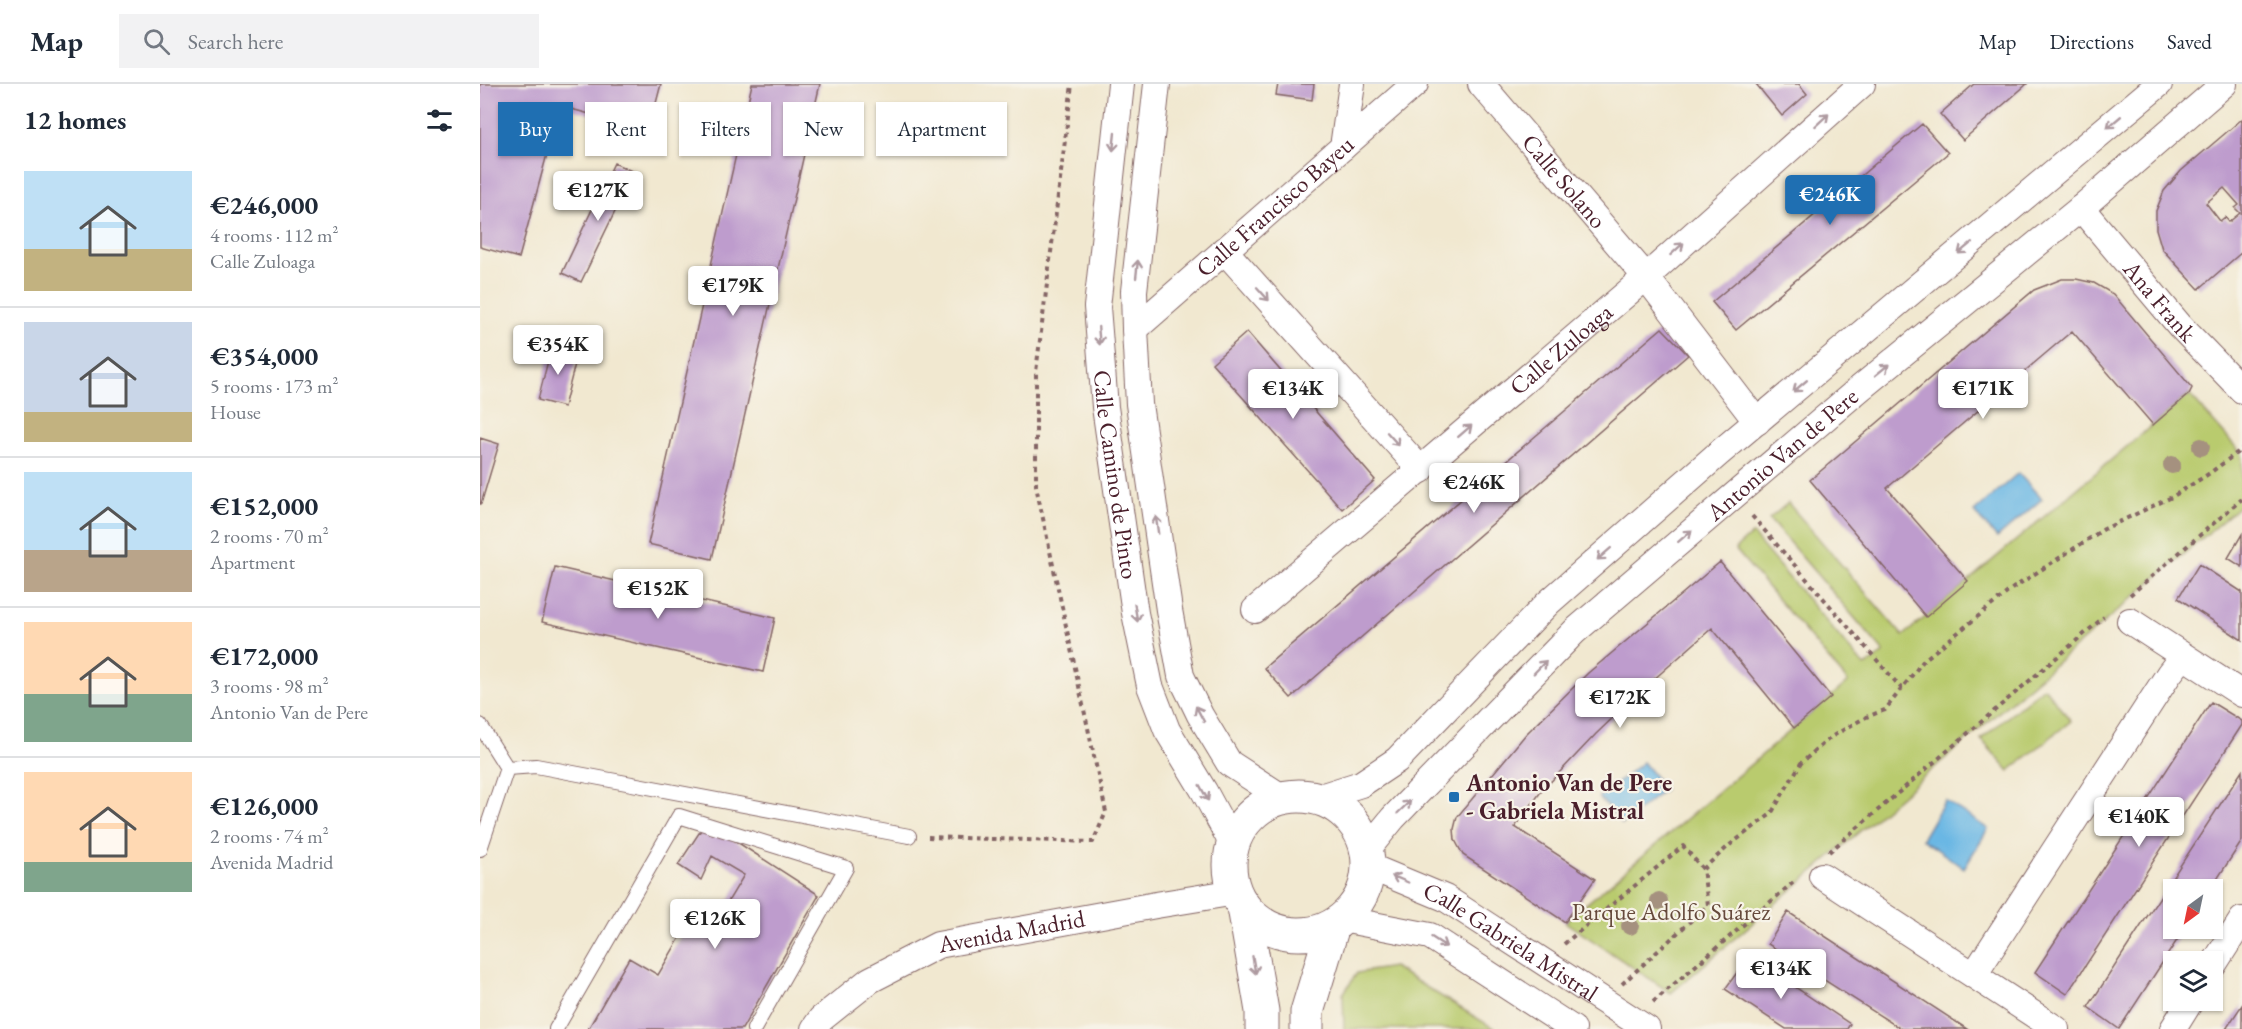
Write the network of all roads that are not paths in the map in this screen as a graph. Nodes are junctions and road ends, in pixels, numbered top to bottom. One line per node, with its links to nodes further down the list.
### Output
1 (1121, 84): 26 (street, Calle Camino de Pinto, one-way to 26)
2 (1157, 84): 13 (street, Calle Camino de Pinto, one-way to 2)
3 (1352, 84): 9 (street)
4 (1415, 84): 9 (street, Calle Francisco Bayeu)
5 (1481, 84): 12 (street, Calle Solano)
6 (1862, 84): 12 (street, Calle Zuloaga, one-way to 6)
7 (2159, 84): 15 (street, Antonio Van de Pere, one-way to 15)
8 (2224, 84): 10 (street, Antonio Van de Pere)
9 (1343, 147): 11 (street, Calle Francisco Bayeu)
10 (2081, 208): 14 (street, Ana Frank); 28 (street, Antonio Van de Pere, one-way to 10)
11 (1224, 250): 13 (street, Calle Francisco Bayeu); 16 (street, one-way to 16)
12 (1646, 277): 15 (street, Calle Solano); 16 (street, Calle Zuloaga, one-way to 12)
13 (1135, 328): 23 (street, Calle Camino de Pinto, one-way to 13)
14 (2242, 390)
15 (1757, 422): 24 (street, Antonio Van de Pere, one-way to 24)
16 (1421, 470): 17 (street, Calle Zuloaga)
17 (1254, 609)
18 (2120, 612): 19 (street)
19 (2184, 656): 20 (street); 34 (street)
20 (2242, 694)
21 (480, 725): 22 (lane)
22 (507, 768): 25 (lane); 27 (lane)
23 (1283, 798): 24 (street); 26 (street)
24 (1317, 798): 28 (street)
25 (909, 836)
26 (1233, 845): 30 (street)
27 (480, 849)
28 (1367, 858): 32 (street); 36 (street, Calle Gabriela Mistral, one-way to 28)
29 (1823, 866): 34 (street)
30 (1240, 900): 32 (street); 39 (street, Avenida Madrid); 40 (street, one-way to 40)
31 (2242, 920): 33 (street)
32 (1337, 922): 41 (street); 42 (street, Calle Gabriela Mistral, one-way to 42)
33 (2222, 951)
34 (1974, 975): 43 (street)
35 (2184, 1011): 44 (street)
36 (1640, 1024)
37 (556, 1029): 38 (lane)
38 (754, 1029)
39 (814, 1029)
40 (1262, 1029)
41 (1307, 1029)
42 (1573, 1029)
43 (2056, 1029)
44 (2173, 1029)

